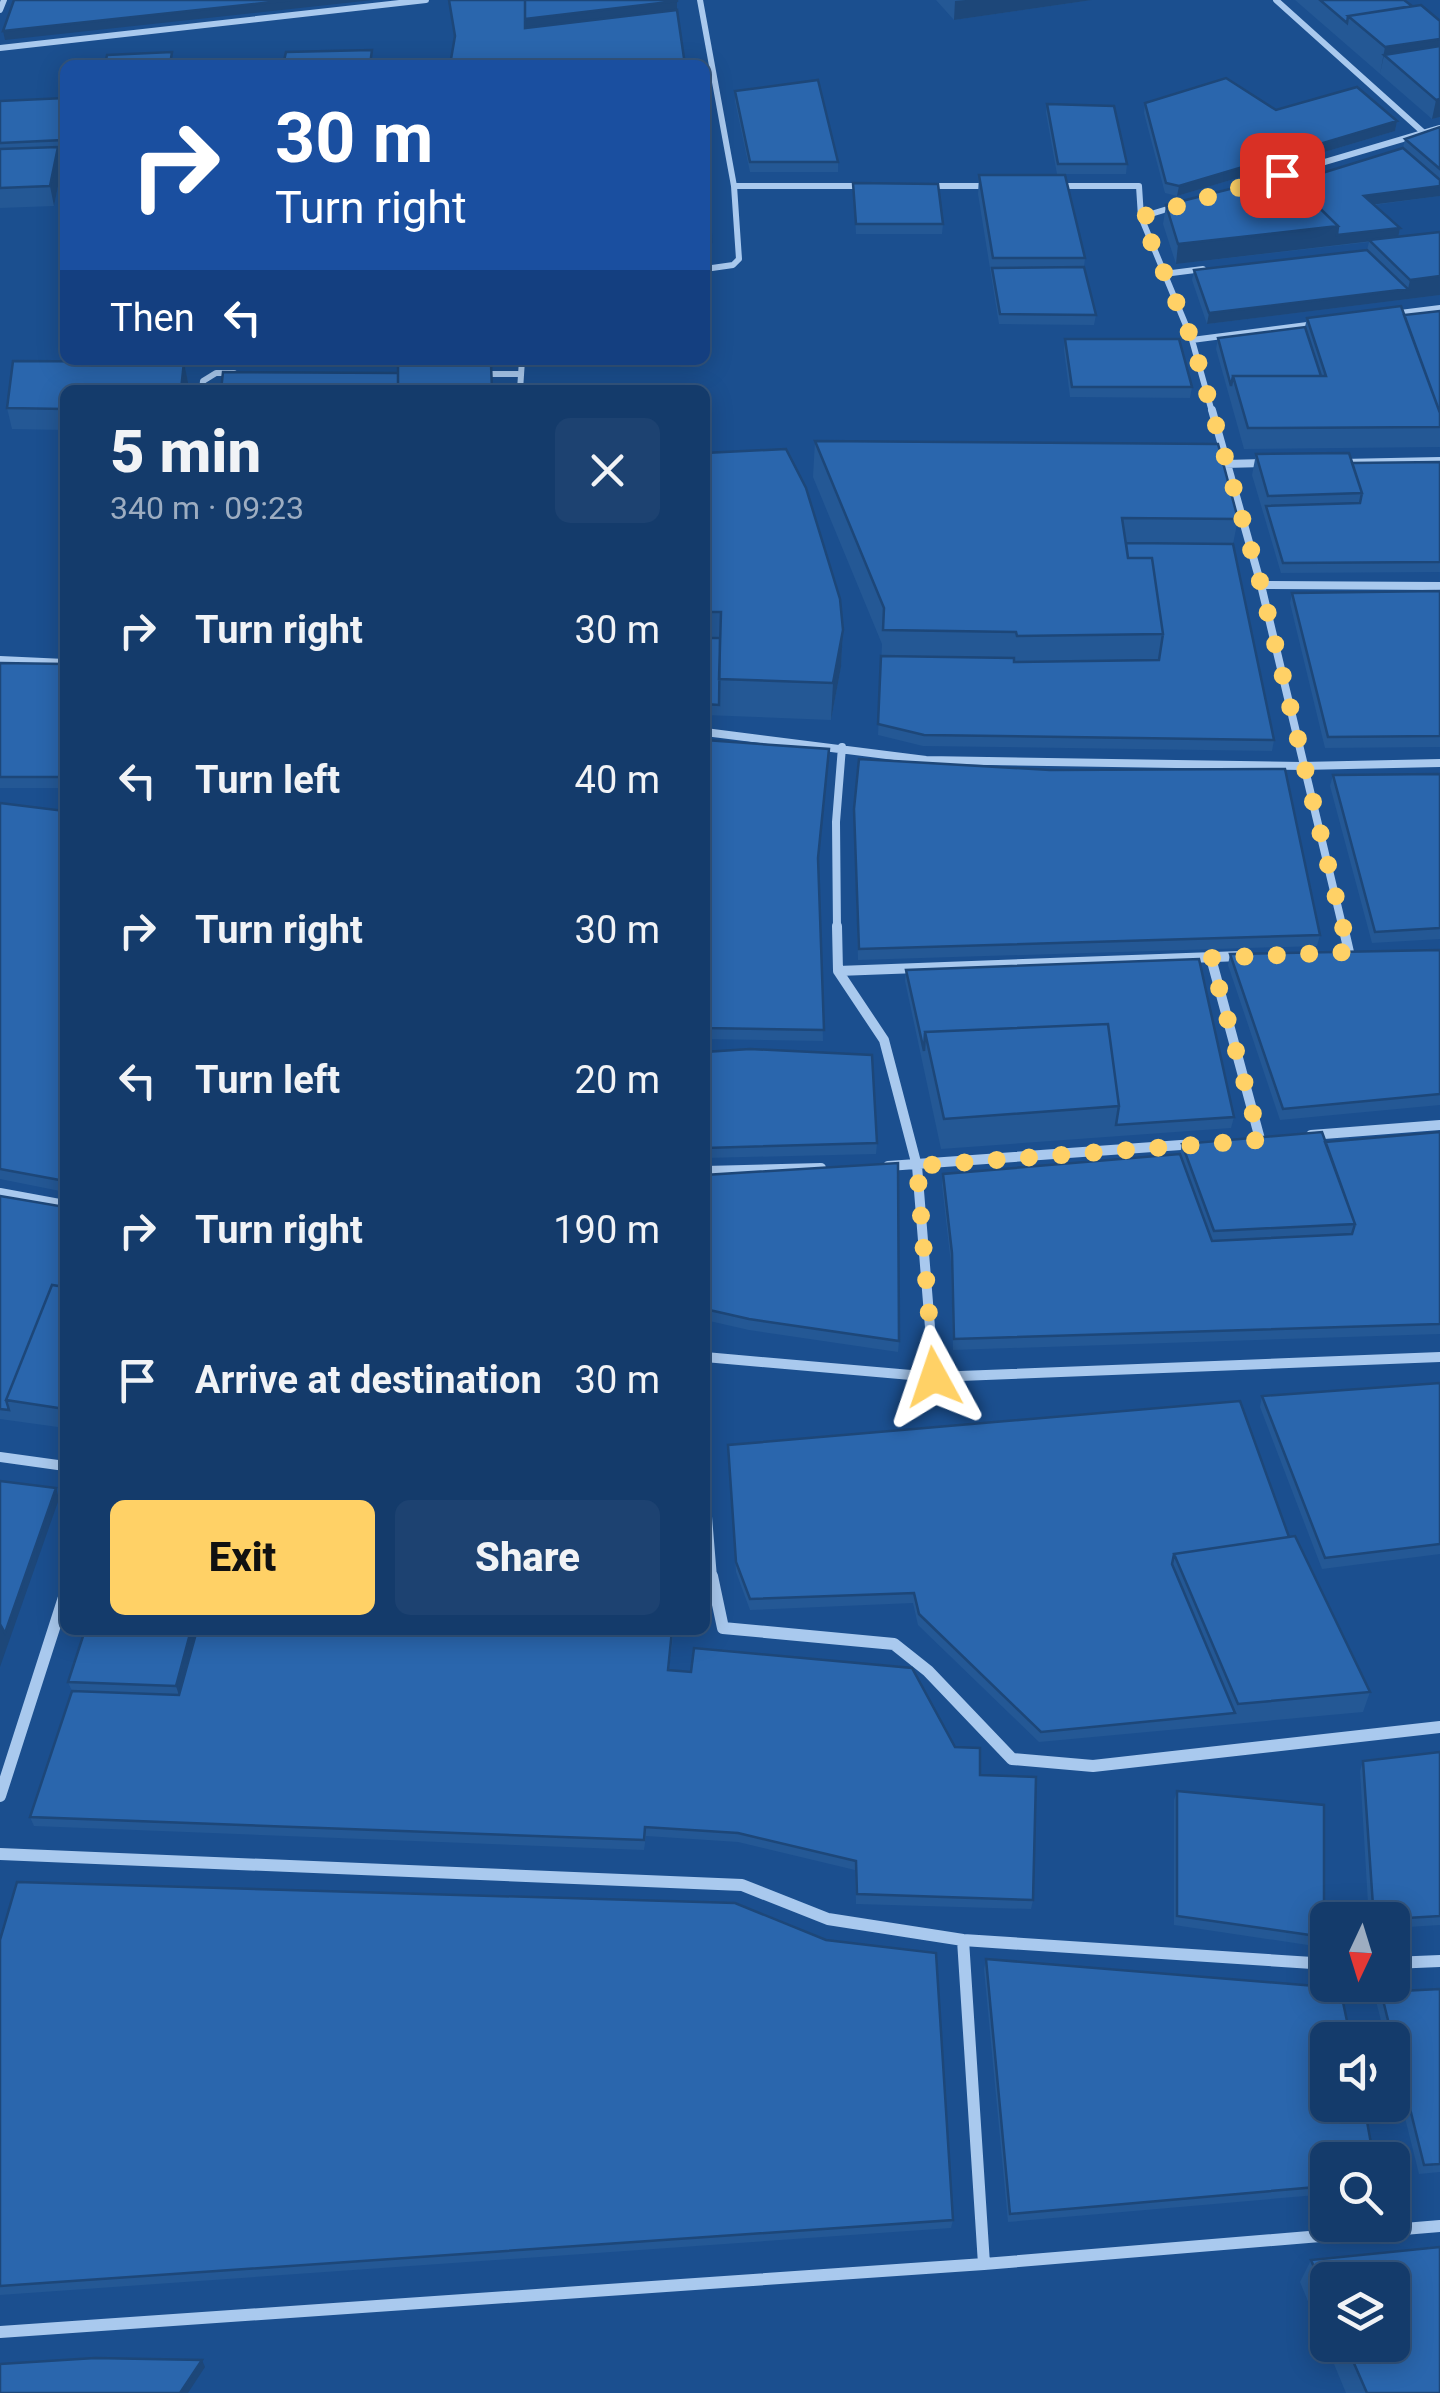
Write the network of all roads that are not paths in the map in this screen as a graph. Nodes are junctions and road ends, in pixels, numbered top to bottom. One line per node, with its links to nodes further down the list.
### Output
1 (4, 0): 5 (street)
2 (426, 0): 6 (street)
3 (700, 0): 9 (street)
4 (1276, 0): 8 (street)
5 (0, 10)
6 (0, 48)
7 (1440, 128): 8 (street)
8 (1424, 133): 14 (street)
9 (734, 186): 10 (street); 18 (street)
10 (869, 186)
11 (908, 186): 12 (street)
12 (1004, 186)
13 (1042, 186): 16 (street)
14 (1236, 189)
15 (1179, 206): 16 (street)
16 (1141, 217): 19 (street)
17 (1224, 267): 19 (street)
18 (710, 268)
19 (1164, 274): 23 (street)
20 (1440, 308): 21 (street)
21 (1383, 315)
22 (1326, 322): 23 (street)
23 (1192, 340): 33 (street)
24 (521, 365): 27 (street)
25 (249, 374): 28 (street)
26 (462, 374): 27 (street)
27 (520, 374): 29 (street)
28 (203, 385)
29 (520, 385)
30 (1440, 462): 32 (street)
31 (1284, 463): 33 (street)
32 (1323, 463)
33 (1226, 464): 34 (street)
34 (1261, 585): 35 (street); 41 (street)
35 (1440, 586)
36 (0, 660): 37 (street)
37 (60, 663)
38 (710, 733): 39 (street)
39 (842, 747): 41 (street); 47 (street)
40 (1440, 763): 41 (street)
41 (1302, 766): 42 (street)
42 (1349, 952): 43 (street); 44 (street)
43 (1367, 952)
44 (1330, 953)
45 (1251, 956): 46 (street)
46 (1211, 958): 47 (street); 51 (street)
47 (838, 972): 54 (street)
48 (1440, 1125): 49 (street)
49 (1296, 1136)
50 (1278, 1138): 51 (street)
51 (1260, 1140): 52 (street)
52 (1240, 1141)
53 (1202, 1144): 54 (street)
54 (917, 1166): 55 (street); 62 (street)
55 (878, 1167)
56 (840, 1168): 57 (street)
57 (710, 1171)
58 (0, 1193): 59 (street)
59 (60, 1204)
60 (710, 1357): 62 (street)
61 (1440, 1357): 62 (street)
62 (934, 1377)
63 (0, 1456): 64 (street)
64 (60, 1465)
65 (710, 1552): 67 (street)
66 (60, 1610): 68 (street)
67 (1440, 1727)
68 (0, 1796)
69 (0, 1854): 70 (street)
70 (963, 1940): 73 (street); 75 (street)
71 (1440, 1961): 72 (street)
72 (1410, 1962)
73 (1310, 1963)
74 (1440, 2226): 75 (street)
75 (984, 2264): 76 (street)
76 (0, 2332)

